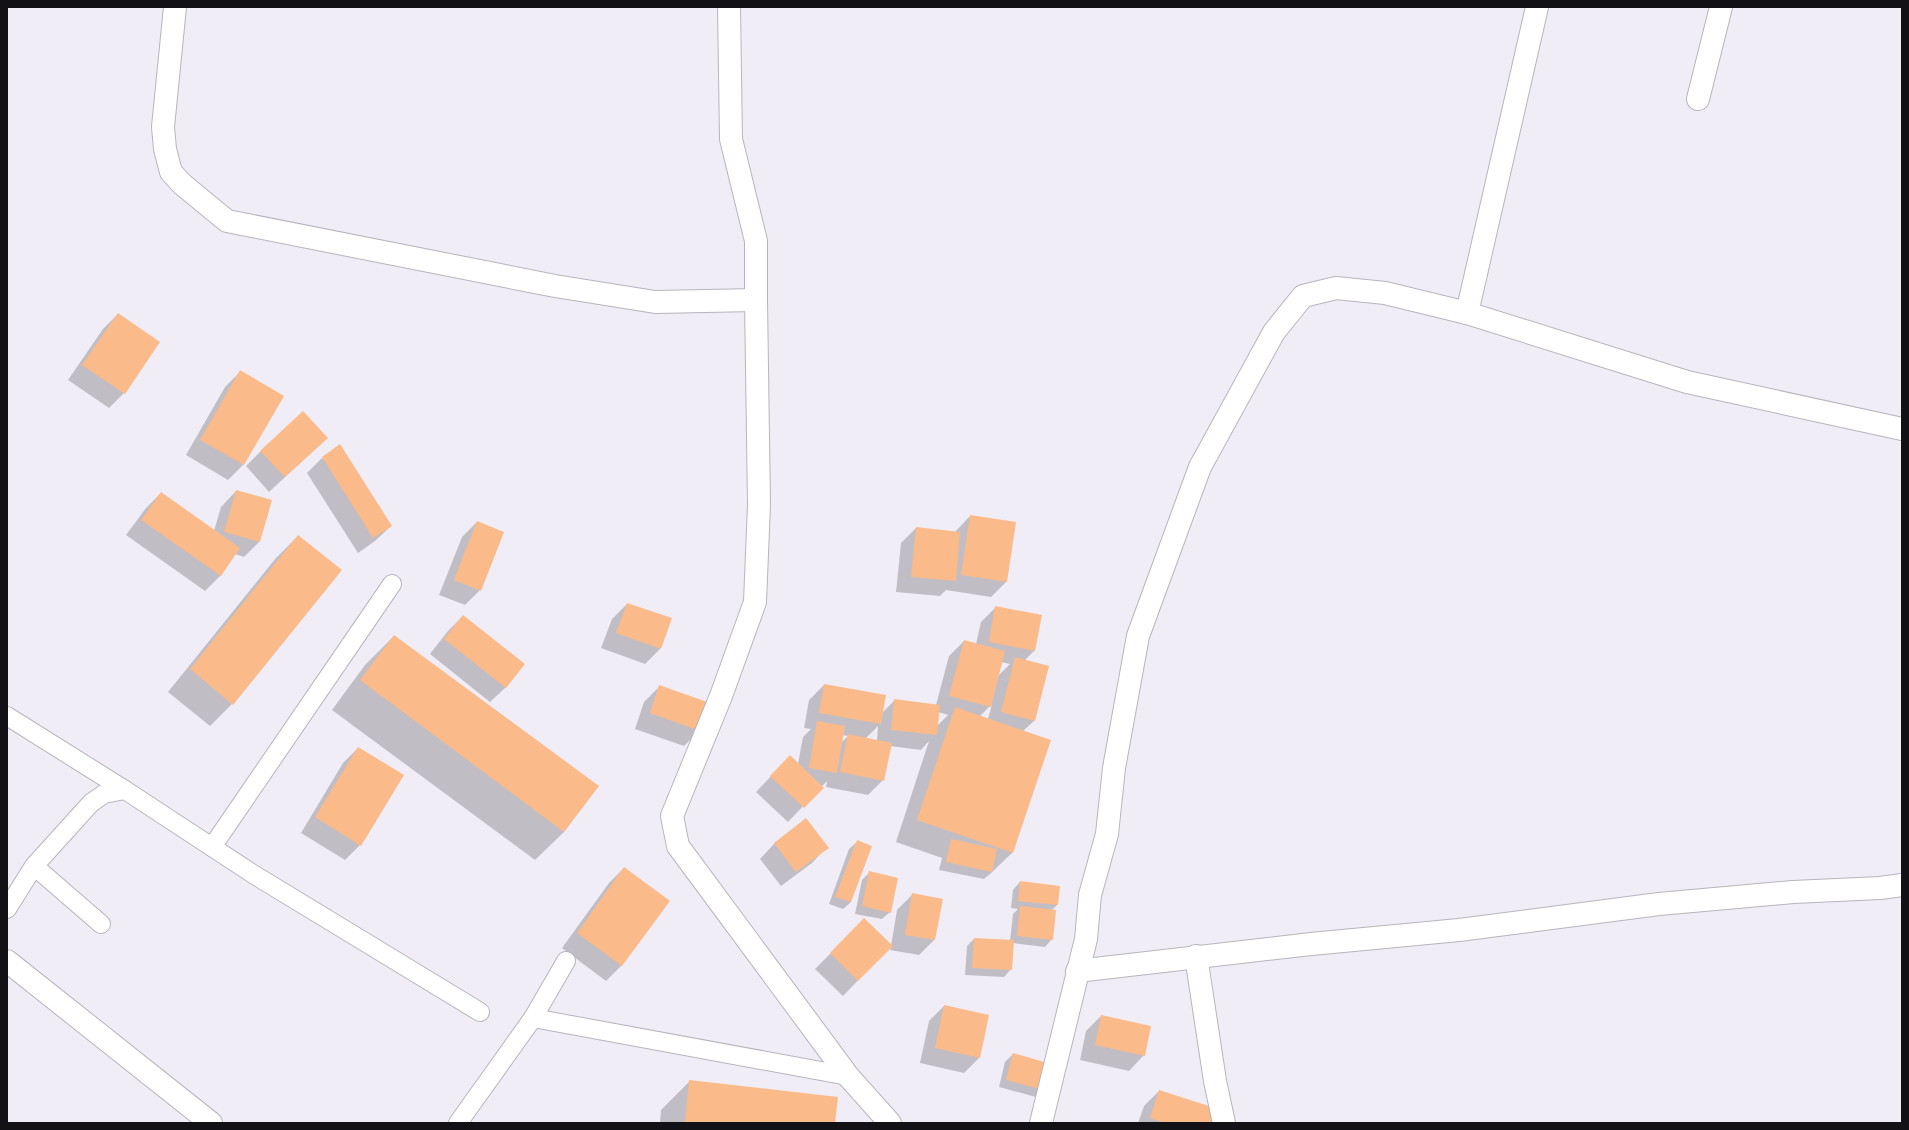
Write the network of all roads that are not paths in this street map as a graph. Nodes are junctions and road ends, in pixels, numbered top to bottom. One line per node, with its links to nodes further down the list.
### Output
1 (175, 7): 6 (street)
2 (729, 7): 6 (street)
3 (1538, 7): 7 (street)
4 (1721, 7): 5 (street)
5 (1698, 99)
6 (756, 300): 23 (street)
7 (1467, 313): 8 (street); 20 (street)
8 (1902, 429)
9 (392, 584): 12 (lane)
10 (7, 716): 11 (lane)
11 (125, 790): 12 (lane); 13 (lane)
12 (212, 847): 21 (lane)
13 (34, 866): 15 (lane); 16 (lane)
14 (1902, 885): 17 (street)
15 (7, 909)
16 (101, 924)
17 (1196, 956): 20 (street); 28 (street)
18 (7, 961): 24 (street)
19 (566, 961): 22 (lane)
20 (1077, 971): 27 (street)
21 (480, 1012)
22 (533, 1018): 23 (lane); 25 (lane)
23 (848, 1076): 26 (street)
24 (211, 1123)
25 (458, 1123)
26 (890, 1123)
27 (1041, 1123)
28 (1224, 1123)

